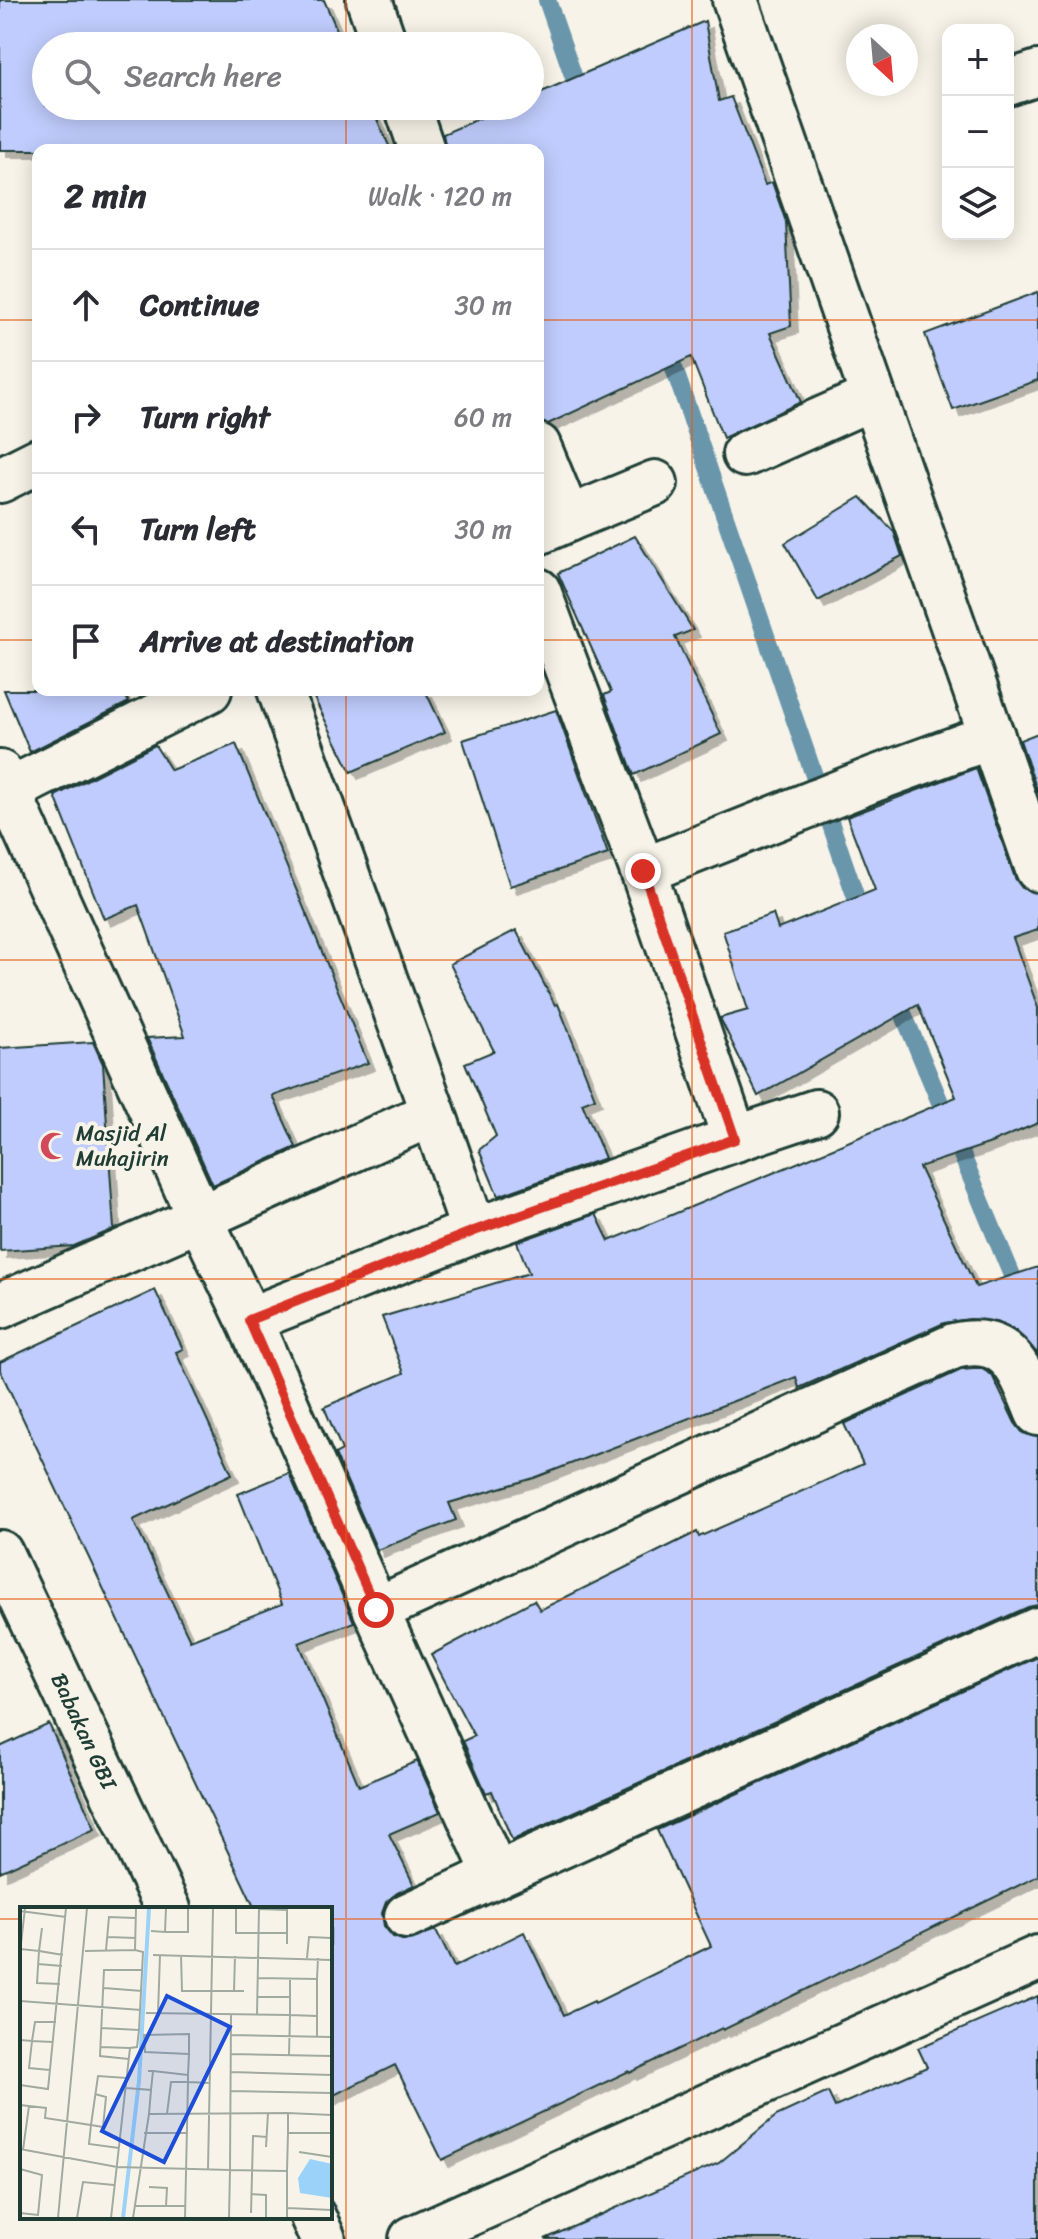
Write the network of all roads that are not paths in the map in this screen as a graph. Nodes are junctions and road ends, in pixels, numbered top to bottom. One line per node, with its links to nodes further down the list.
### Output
1 (369, 0): 3 (street)
2 (735, 0): 8 (street)
3 (380, 32)
4 (1038, 73): 5 (street)
5 (1014, 81)
6 (412, 120): 7 (street)
7 (420, 144)
8 (873, 397): 9 (street); 18 (street)
9 (745, 454)
10 (32, 464): 12 (street)
11 (544, 478): 14 (street)
12 (0, 480)
13 (655, 483): 14 (street)
14 (553, 525)
15 (544, 607): 21 (street)
16 (196, 696): 19 (street)
17 (282, 696): 23 (street)
18 (992, 736): 20 (street); 21 (street)
19 (3, 786): 25 (street)
20 (1038, 869)
21 (643, 871): 24 (street)
22 (816, 1112): 24 (street)
23 (433, 1113): 25 (street); 26 (street)
24 (735, 1139): 26 (street)
25 (200, 1218): 27 (street); 28 (street)
26 (474, 1231): 28 (street)
27 (0, 1306)
28 (249, 1320): 31 (street)
29 (1038, 1413): 31 (street)
30 (0, 1553): 34 (street, Babakan GBI)
31 (376, 1610): 33 (street)
32 (1038, 1630): 33 (street)
33 (496, 1875): 35 (street)
34 (167, 1907)
35 (407, 1916)
36 (1038, 1958): 39 (street)
37 (314, 2219): 38 (street)
38 (323, 2239)
39 (412, 2239)

